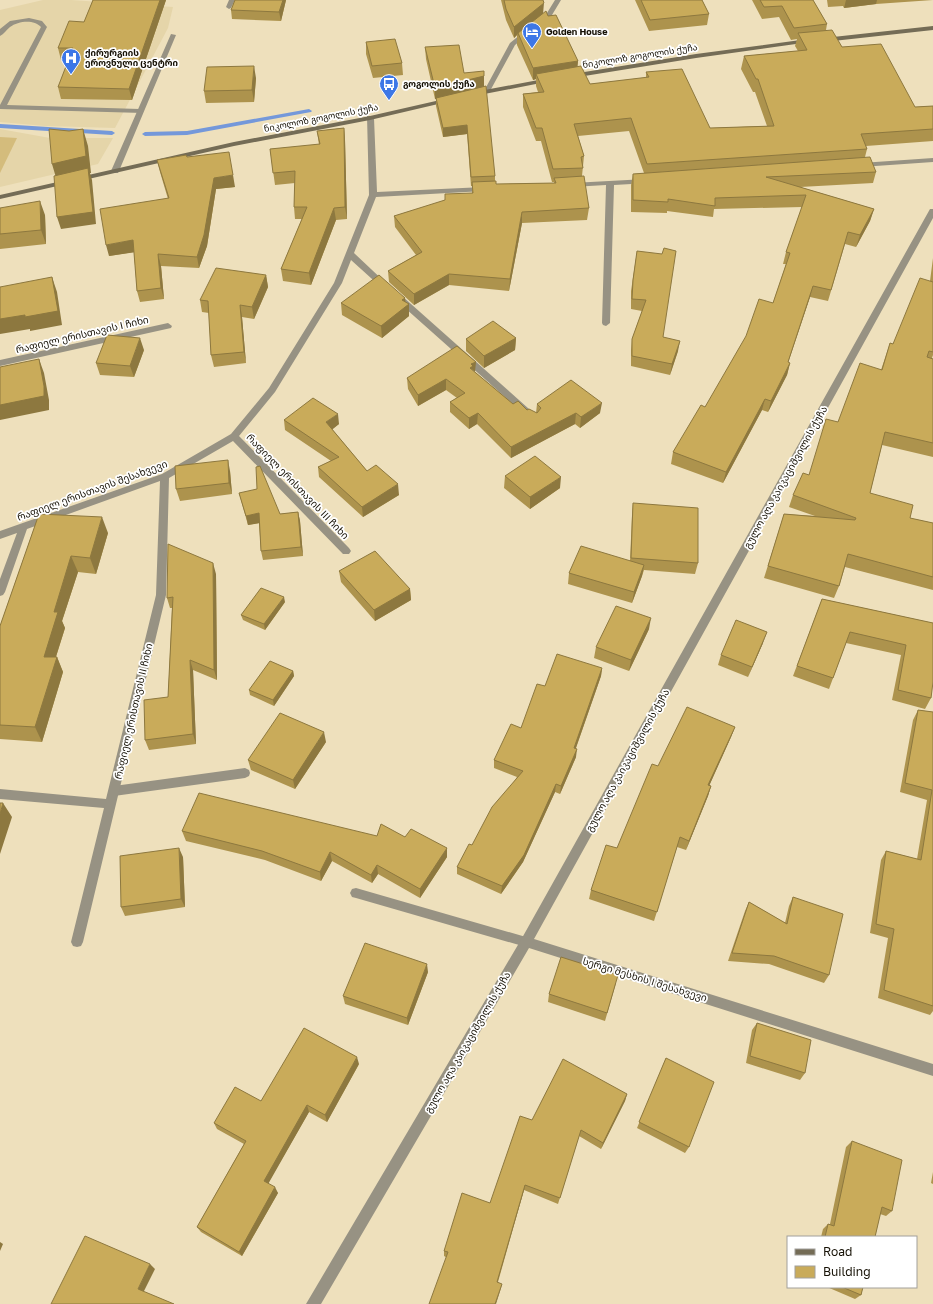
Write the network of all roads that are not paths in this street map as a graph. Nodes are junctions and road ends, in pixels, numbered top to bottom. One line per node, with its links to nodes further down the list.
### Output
1 (558, 0): 5 (street)
2 (933, 28): 5 (street, ნიკოლოზ გოგოლის ქუჩა)
3 (0, 34): 8 (street)
4 (173, 35): 9 (street)
5 (487, 91): 6 (street, ნიკოლოზ გოგოლის ქუჩა)
6 (463, 96)
7 (456, 98): 10 (street, ნიკოლოზ გოგოლის ქუჩა)
8 (1, 107): 9 (street)
9 (140, 111): 13 (street)
10 (370, 118): 13 (street, ნიკოლოზ გოგოლის ქუჩა); 18 (street, რაფიელ ერისთავის შესახვევი)
11 (933, 160): 12 (street)
12 (854, 166)
13 (115, 171): 19 (street, ნიკოლოზ გოგოლის ქუჩა)
14 (657, 180): 15 (street)
15 (610, 183): 16 (street); 22 (street)
16 (563, 186)
17 (492, 189): 18 (street)
18 (373, 195): 21 (street, რაფიელ ერისთავის შესახვევი)
19 (0, 197)
20 (933, 211): 38 (street, გულო აღა კაიკაციშვილის ქუჩა)
21 (350, 254): 25 (street); 26 (street, რაფიელ ერისთავის შესახვევი)
22 (606, 323)
23 (168, 326): 24 (street, რაფიელ ერისთავის I ჩიხი)
24 (0, 363)
25 (535, 419)
26 (234, 436): 27 (street, რაფიელ ერისთავის შესახვევი); 30 (street, რაფიელ ერისთავის III ჩიხი)
27 (166, 476): 28 (street, რაფიელ ერისთავის შესახვევი); 33 (street, რაფიელ ერისთავის II ჩიხი)
28 (23, 528): 29 (street, რაფიელ ერისთავის შესახვევი); 31 (street)
29 (0, 535)
30 (346, 550)
31 (0, 592)
32 (245, 773): 33 (street)
33 (114, 791): 35 (street, რაფიელ ერისთავის II ჩიხი)
34 (0, 794): 35 (street)
35 (111, 804): 37 (street, რაფიელ ერისთავის II ჩიხი)
36 (356, 893): 38 (street, სერგი მესხის I შესახვევი)
37 (77, 942)
38 (526, 942): 39 (street, სერგი მესხის I შესახვევი); 40 (street, გულო აღა კაიკაციშვილის ქუჩა)
39 (933, 1070)
40 (313, 1304)

